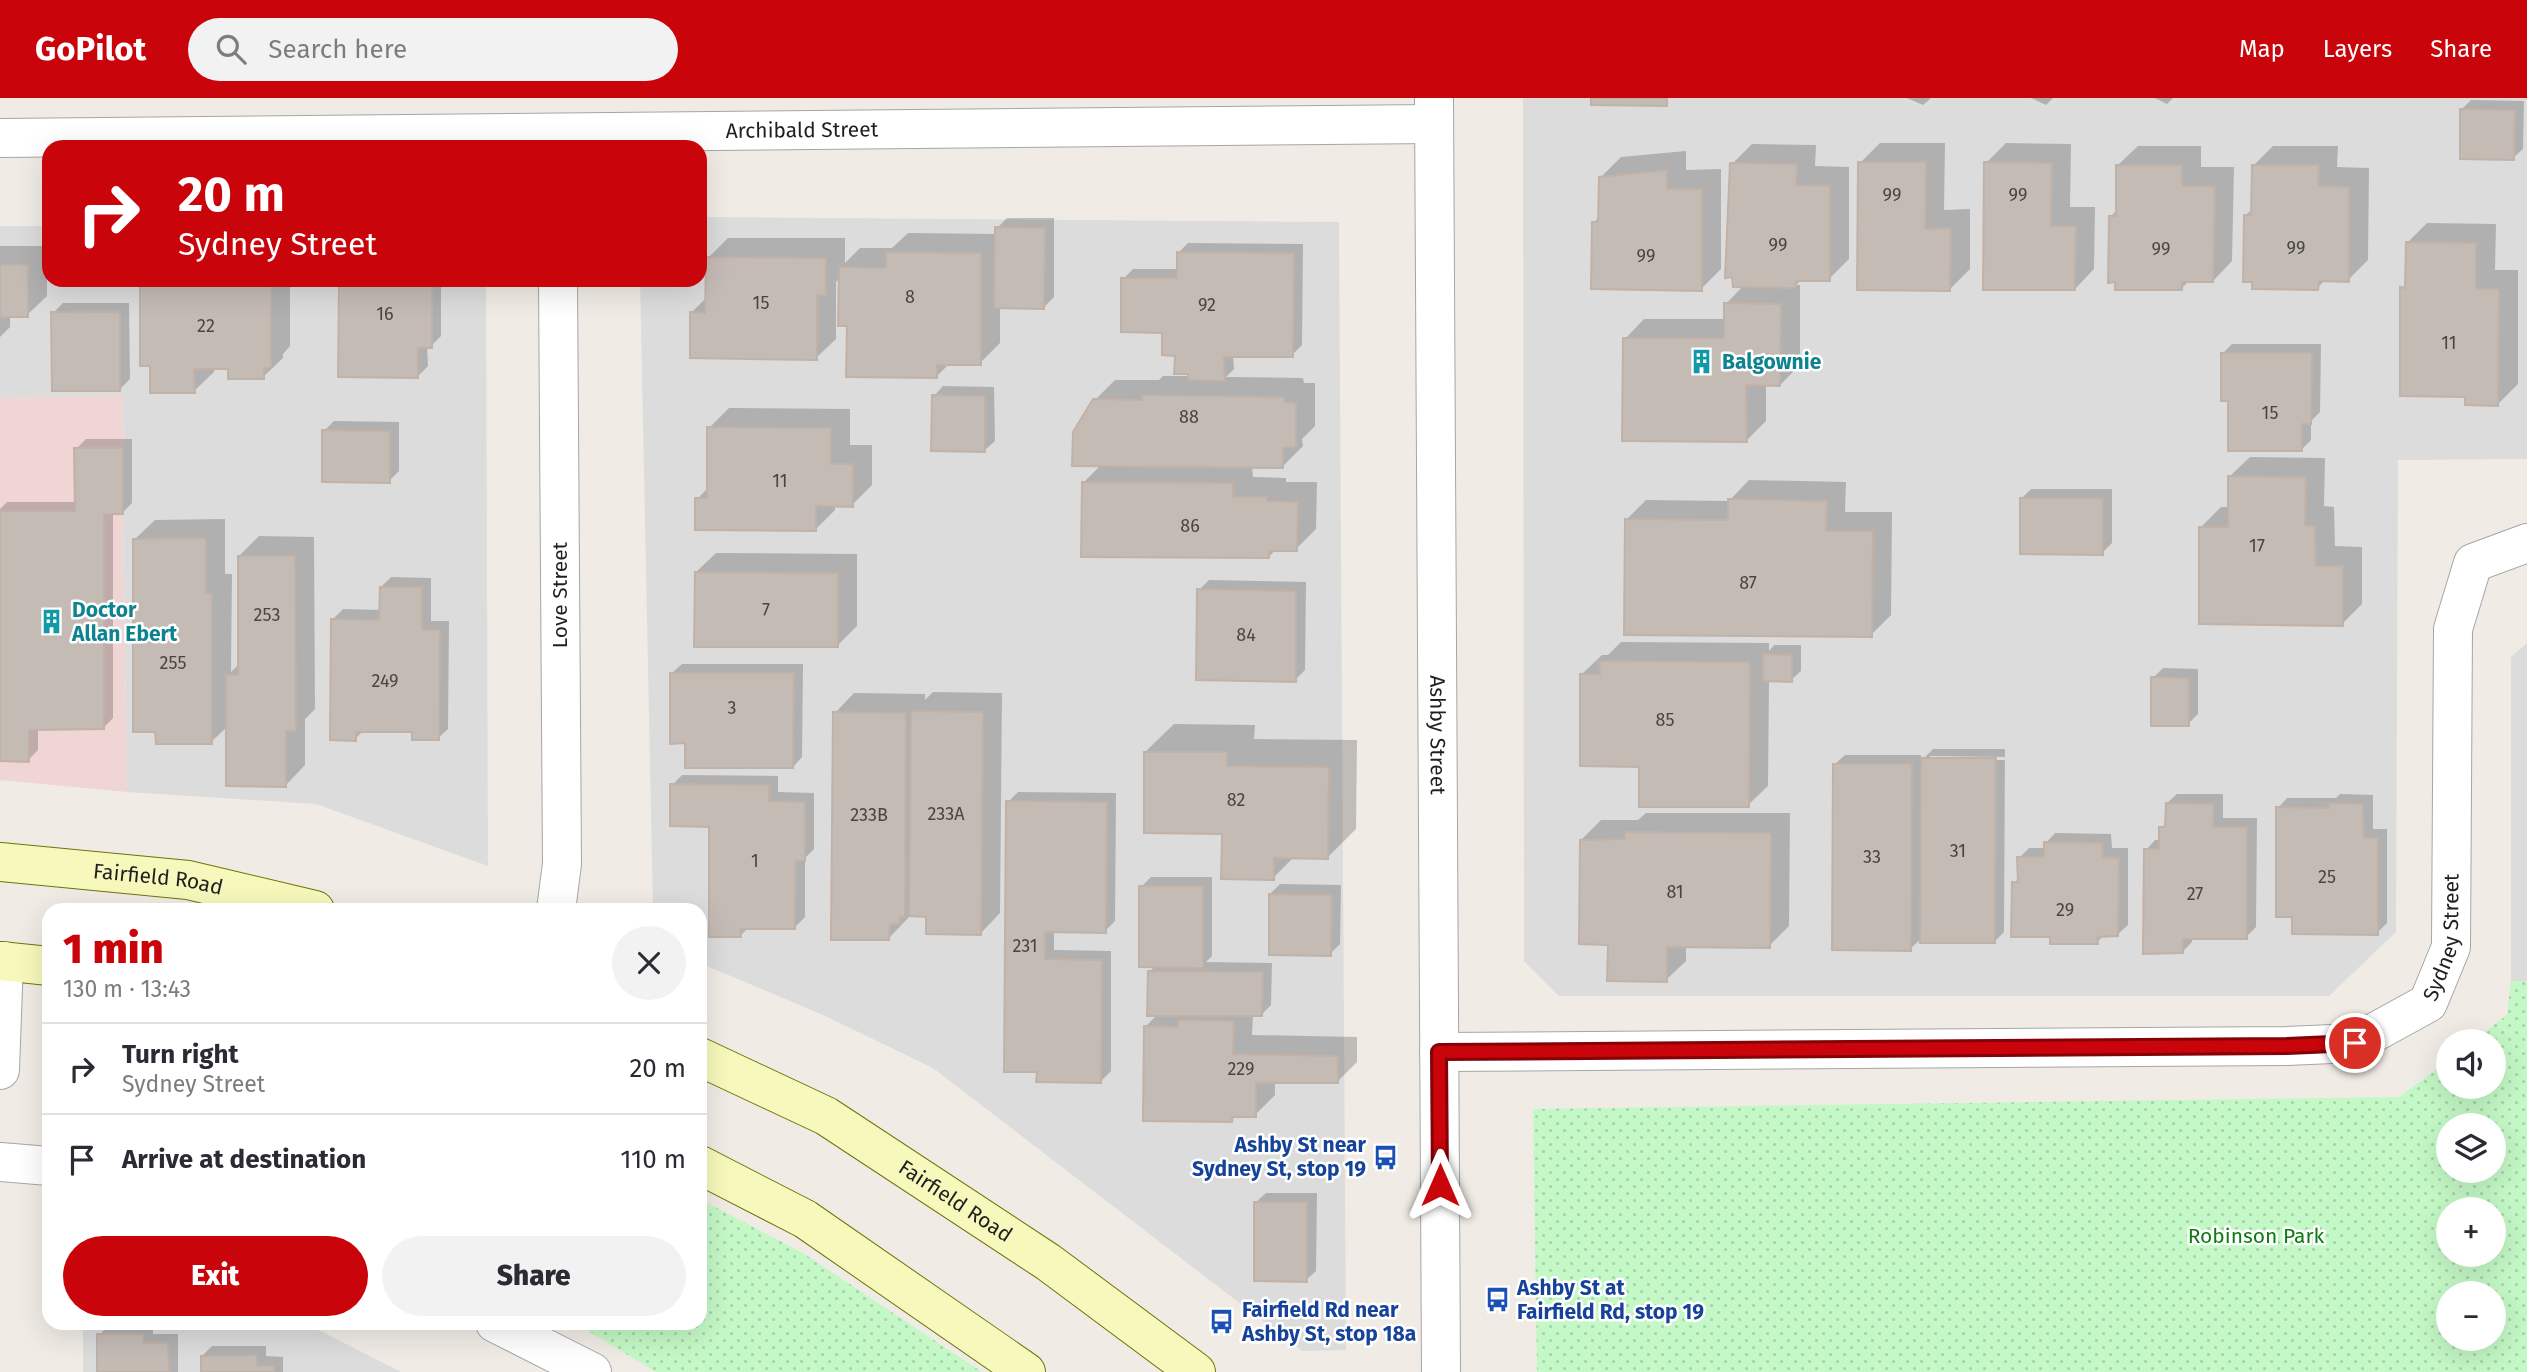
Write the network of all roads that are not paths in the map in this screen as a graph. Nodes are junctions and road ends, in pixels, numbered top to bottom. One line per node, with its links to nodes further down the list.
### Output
1 (1434, 111): 3 (street, Archibald Street); 11 (street, Ashby Street)
2 (0, 138): 3 (street, Archibald Street)
3 (557, 140)
4 (558, 287): 8 (street, Love Street)
5 (2527, 542): 11 (street, Sydney Street)
6 (0, 862): 7 (main road, Fairfield Road)
7 (285, 903)
8 (557, 903)
9 (2, 961): 10 (main road); 13 (street)
10 (42, 965)
11 (1439, 1052): 21 (street, Ashby Street)
12 (707, 1060): 20 (main road, Fairfield Road)
13 (0, 1070)
14 (0, 1162): 15 (street)
15 (42, 1165)
16 (707, 1169): 19 (main road)
17 (509, 1330): 18 (street)
18 (592, 1372)
19 (1026, 1372)
20 (1196, 1372)
21 (1441, 1372)

